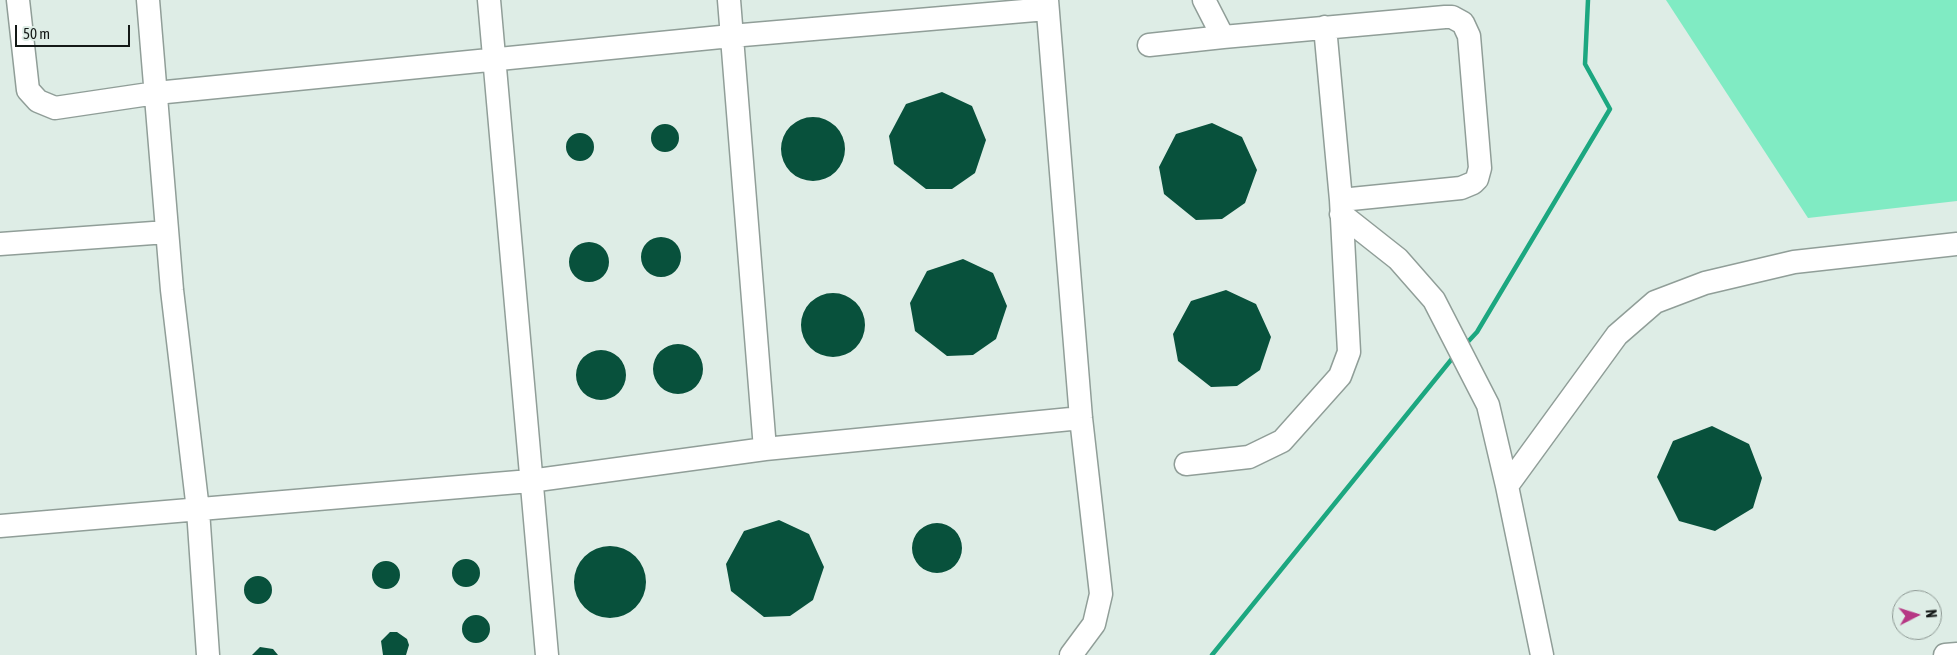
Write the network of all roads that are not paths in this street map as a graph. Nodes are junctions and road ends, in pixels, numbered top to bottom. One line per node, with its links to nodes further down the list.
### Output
1 (18, 0): 12 (lane)
2 (148, 0): 12 (lane)
3 (489, 0): 11 (lane)
4 (729, 0): 8 (lane)
5 (1204, 0): 9 (lane)
6 (1047, 4): 8 (lane); 17 (lane)
7 (1325, 27): 9 (lane); 13 (lane); 13 (lane)
8 (731, 36): 11 (lane); 18 (lane)
9 (1223, 37): 10 (lane)
10 (1149, 45)
11 (494, 60): 12 (lane); 20 (lane)
12 (156, 94): 14 (lane)
13 (1341, 207): 19 (lane); 21 (lane)
14 (167, 232): 15 (lane); 22 (lane)
15 (0, 244)
16 (1957, 244): 21 (lane)
17 (1081, 418): 18 (lane); 27 (lane)
18 (765, 449): 20 (lane)
19 (1186, 464)
20 (530, 481): 22 (lane); 26 (lane)
21 (1507, 486): 28 (lane)
22 (198, 510): 23 (lane); 25 (lane)
23 (0, 526)
24 (1957, 654): 29 (lane)
25 (208, 655)
26 (547, 655)
27 (1071, 655)
28 (1542, 655)
29 (1945, 655)

